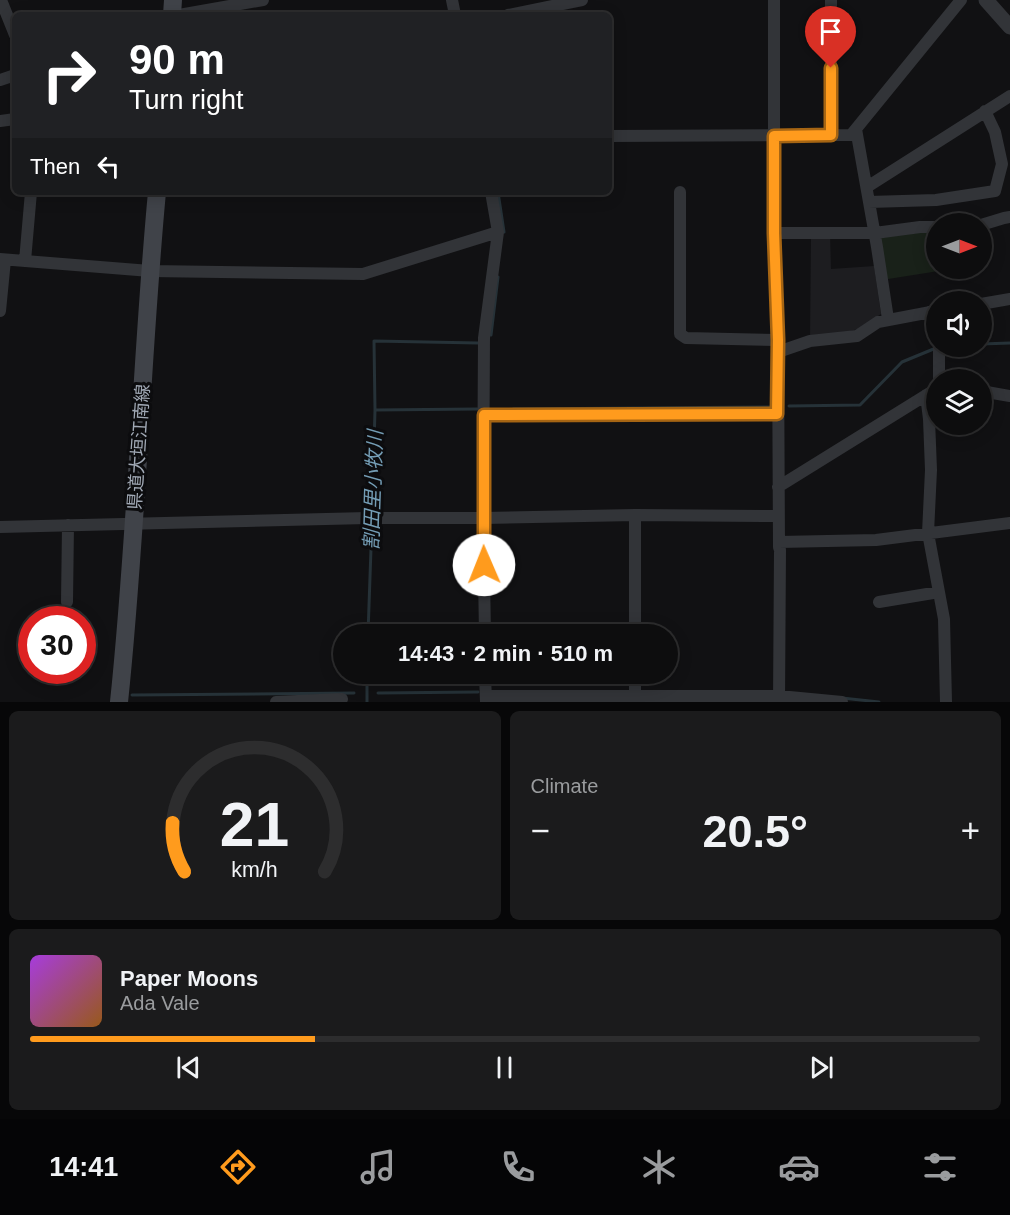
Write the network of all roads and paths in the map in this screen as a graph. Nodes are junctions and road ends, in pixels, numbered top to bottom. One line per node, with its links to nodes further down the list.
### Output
1 (1, 0): 12 (street)
2 (263, 0): 9 (street)
3 (582, 0): 8 (street)
4 (774, 0): 18 (street)
5 (831, 0): 16 (street)
6 (961, 0): 15 (street)
7 (986, 0): 11 (street)
8 (568, 9): 10 (street)
9 (195, 12)
10 (538, 12)
11 (1007, 19)
12 (12, 28)
13 (1010, 96): 14 (street)
14 (985, 111): 19 (street); 24 (street)
15 (856, 129): 16 (street); 19 (street)
16 (831, 135): 18 (street)
17 (612, 136): 18 (street)
18 (774, 136): 29 (street)
19 (867, 187): 24 (street)
20 (680, 192): 39 (street)
21 (31, 195): 32 (street)
22 (157, 195): 33 (main road, 県道大垣江南線)
23 (492, 195): 28 (street)
24 (869, 202): 30 (street)
25 (1010, 217): 26 (street)
26 (992, 222)
27 (926, 227): 30 (street)
28 (498, 232): 33 (street); 44 (street)
29 (774, 233): 30 (street); 39 (street)
30 (875, 233): 38 (street)
31 (2, 260): 32 (street); 36 (street)
32 (25, 261): 33 (street)
33 (150, 271): 50 (main road, 県道大垣江南線)
34 (1010, 299): 35 (street)
35 (992, 302)
36 (0, 311)
37 (926, 312): 38 (street)
38 (888, 319): 39 (street)
39 (778, 346): 43 (street)
40 (992, 393): 42 (street)
41 (926, 395): 46 (street)
42 (1010, 396)
43 (777, 414): 44 (street); 46 (street)
44 (484, 415): 49 (street)
45 (930, 435): 54 (street)
46 (778, 487): 48 (street)
47 (635, 515): 48 (street); 49 (street); 60 (street)
48 (778, 516): 55 (street)
49 (483, 519): 50 (street); 59 (street)
50 (135, 523): 52 (street); 67 (main road, 県道大垣江南線)
51 (1010, 523): 54 (street)
52 (68, 525): 53 (street); 57 (street)
53 (0, 527)
54 (928, 533): 55 (street); 56 (street)
55 (779, 542): 66 (street)
56 (939, 592): 58 (street); 70 (street)
57 (67, 602)
58 (879, 602)
59 (485, 624)
60 (635, 624)
61 (485, 684): 65 (street)
62 (635, 684): 63 (street)
63 (635, 695): 65 (street); 66 (street)
64 (342, 699): 68 (street)
65 (486, 699)
66 (779, 699): 69 (street)
67 (119, 702)
68 (276, 702)
69 (842, 702)
70 (946, 702)

